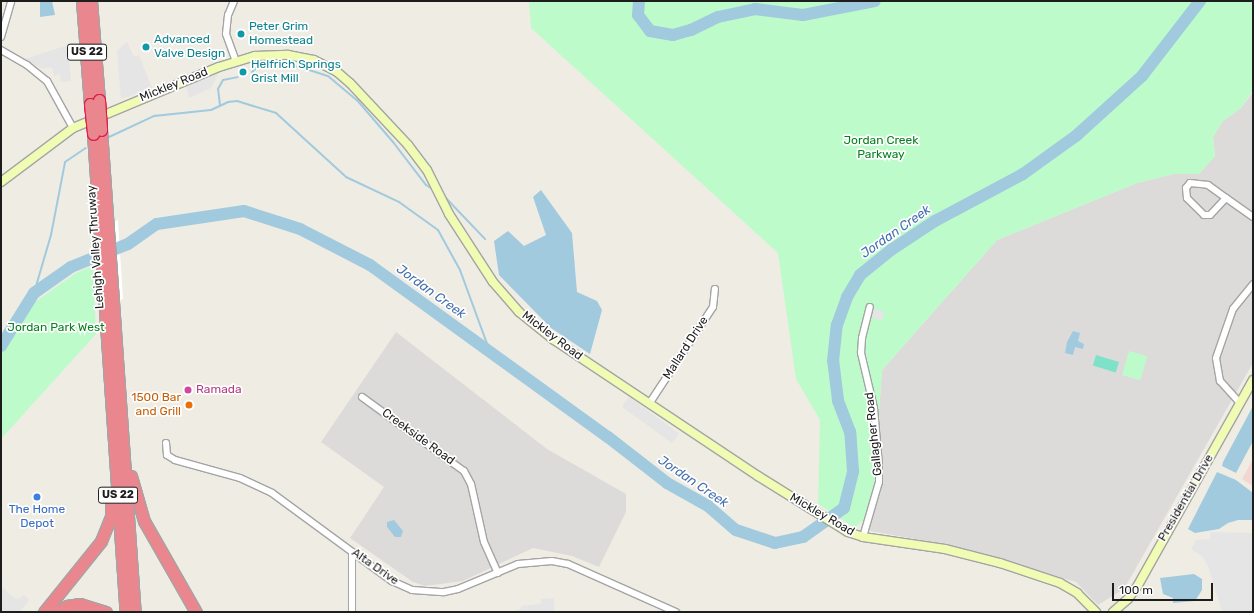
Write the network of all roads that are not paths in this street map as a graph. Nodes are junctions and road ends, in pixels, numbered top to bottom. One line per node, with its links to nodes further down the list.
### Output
1 (12, 1): 5 (street)
2 (82, 1): 8 (highway, Lehigh Valley Thruway / US 22)
3 (91, 1): 8 (highway, Lehigh Valley Thruway / US 22)
4 (234, 1): 7 (street)
5 (1, 37)
6 (1, 50): 9 (street)
7 (236, 61): 9 (street, Mickley Road); 21 (street, Mickley Road)
8 (95, 102): 15 (highway, Lehigh Valley Thruway / US 22, bridge)
9 (73, 128): 10 (street, Mickley Road)
10 (1, 182)
11 (1226, 198): 11 (street); 12 (street)
12 (1253, 217)
13 (1253, 284): 20 (street)
14 (715, 289): 21 (street, Mallard Drive)
15 (109, 305): 17 (highway, Lehigh Valley Thruway / US 22); 23 (highway, Lehigh Valley Thruway / US 22)
16 (870, 307): 24 (street, Gallagher Road)
17 (110, 379): 27 (highway); 30 (highway, Lehigh Valley Thruway / US 22)
18 (1253, 380): 20 (street, Presidential Drive)
19 (362, 397): 26 (street, Creekside Road)
20 (1240, 403): 36 (street, Presidential Drive)
21 (649, 404): 24 (street, Mickley Road)
22 (166, 443): 25 (street, Alta Drive)
23 (124, 446): 31 (highway, Lehigh Valley Thruway / US 22); 32 (highway)
24 (863, 537): 35 (street, Mickley Road)
25 (352, 552): 26 (street, Alta Drive); 33 (street)
26 (498, 573): 34 (street, Alta Drive)
27 (44, 612)
28 (56, 612): 29 (highway)
29 (106, 612)
30 (126, 612)
31 (135, 612)
32 (196, 612)
33 (352, 612)
34 (676, 612)
35 (1096, 612)
36 (1113, 612)

